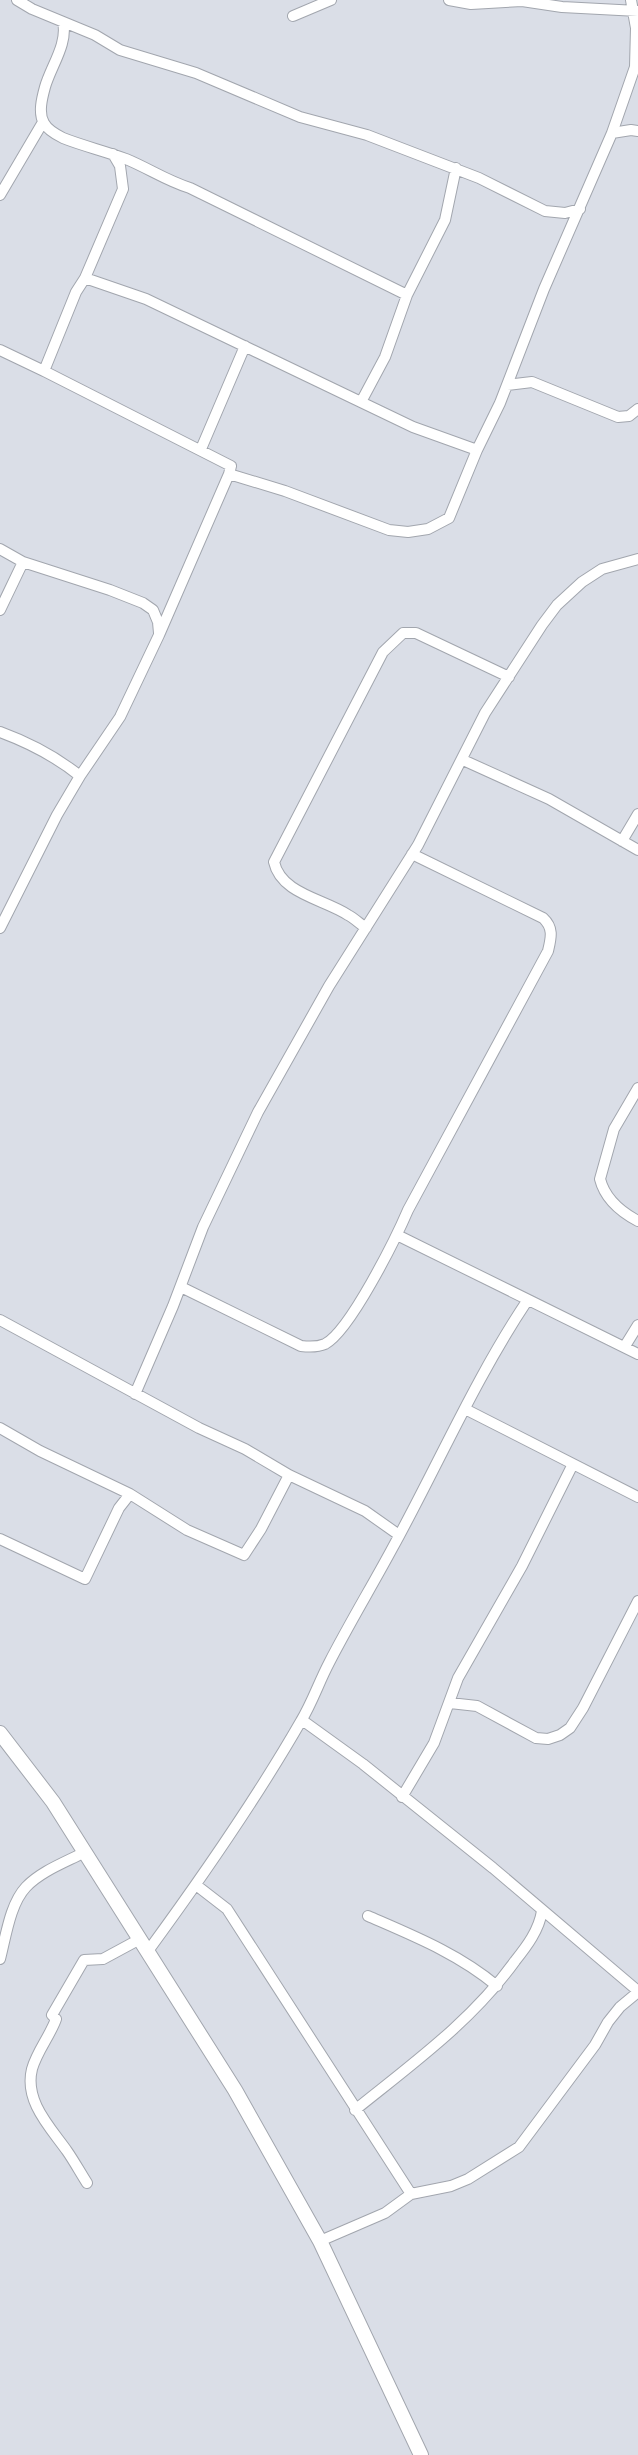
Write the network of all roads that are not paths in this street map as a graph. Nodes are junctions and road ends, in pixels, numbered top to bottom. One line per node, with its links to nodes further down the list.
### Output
1 (17, 0): 6 (street)
2 (331, 0): 5 (street)
3 (449, 0): 4 (street)
4 (634, 7): 11 (street)
5 (293, 16)
6 (64, 22): 7 (street); 8 (street)
7 (81, 29): 8 (street); 13 (street)
8 (64, 39): 9 (street)
9 (43, 122): 12 (street); 14 (street)
10 (638, 131): 11 (street)
11 (612, 133): 15 (street)
12 (124, 163): 16 (street); 17 (street)
13 (456, 168): 15 (street); 17 (street)
14 (0, 195)
15 (580, 209): 21 (street)
16 (86, 278): 18 (street); 20 (street)
17 (407, 295): 22 (street)
18 (245, 346): 22 (street); 24 (street)
19 (0, 350): 20 (street)
20 (44, 371): 24 (street)
21 (507, 385): 23 (street); 25 (street)
22 (361, 402): 25 (street)
23 (638, 409)
24 (201, 449): 26 (street)
25 (477, 450): 26 (street)
26 (230, 474): 31 (street)
27 (0, 549): 29 (street)
28 (638, 559): 32 (street)
29 (22, 562): 30 (street); 31 (street)
30 (0, 610)
31 (159, 635): 35 (street)
32 (509, 677): 34 (street); 41 (street)
33 (0, 732): 35 (street)
34 (464, 760): 37 (street); 39 (street)
35 (80, 776): 40 (street)
36 (638, 814): 37 (street)
37 (622, 841): 38 (street)
38 (638, 850)
39 (412, 854): 41 (street); 44 (street)
40 (0, 928)
41 (366, 928): 45 (street)
42 (638, 1088): 43 (street)
43 (638, 1222)
44 (397, 1235): 45 (street); 46 (street)
45 (181, 1287): 51 (street)
46 (526, 1300): 49 (street); 52 (street)
47 (0, 1320): 51 (street)
48 (638, 1325): 49 (street)
49 (626, 1346): 50 (street)
50 (638, 1354)
51 (135, 1394): 55 (street)
52 (465, 1409): 54 (street); 58 (street)
53 (0, 1428): 56 (street)
54 (573, 1464): 57 (street); 62 (street)
55 (288, 1475): 56 (street); 58 (street)
56 (130, 1494): 59 (street)
57 (638, 1497)
58 (399, 1535): 63 (street)
59 (0, 1539)
60 (638, 1601): 61 (street)
61 (636, 1612): 62 (street)
62 (450, 1703): 65 (street)
63 (302, 1720): 65 (street); 67 (street)
64 (0, 1732): 66 (main road)
65 (402, 1797): 68 (street)
66 (85, 1852): 70 (main road); 72 (street)
67 (196, 1886): 71 (street); 75 (street)
68 (542, 1911): 73 (street); 74 (street)
69 (368, 1916): 73 (street)
70 (140, 1939): 71 (main road); 76 (street)
71 (148, 1951): 78 (main road)
72 (0, 1959)
73 (497, 1986): 75 (street)
74 (638, 1991): 77 (street)
75 (355, 2110): 77 (street)
76 (87, 2183)
77 (411, 2194): 78 (street)
78 (320, 2241): 79 (main road)
79 (421, 2455)

